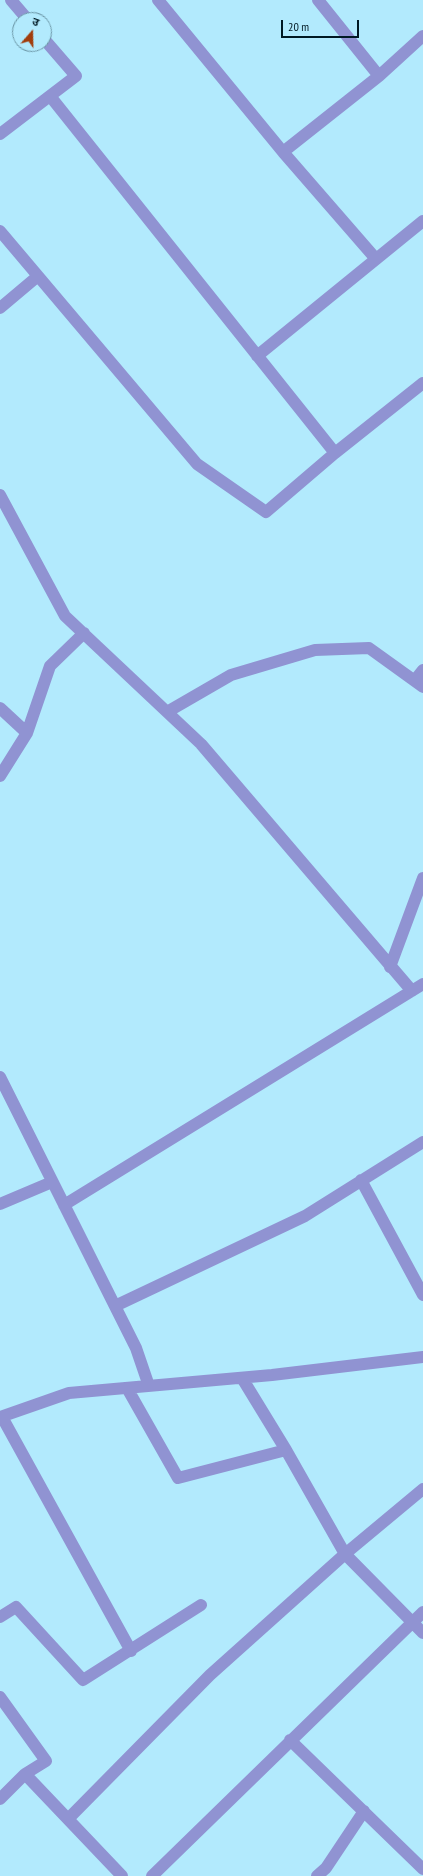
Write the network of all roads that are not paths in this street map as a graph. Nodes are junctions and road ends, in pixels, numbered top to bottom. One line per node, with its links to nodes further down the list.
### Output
1 (11, 0): 4 (street)
2 (158, 0): 10 (street)
3 (318, 0): 7 (street)
4 (21, 12)
5 (423, 36): 7 (street)
6 (52, 48): 8 (street)
7 (379, 76): 10 (street)
8 (50, 96): 9 (street); 16 (street)
9 (0, 134)
10 (283, 152): 13 (street)
11 (423, 221): 13 (street)
12 (0, 231): 14 (street)
13 (376, 259): 16 (street)
14 (38, 276): 15 (street); 18 (street)
15 (0, 308)
16 (258, 356): 18 (street)
17 (423, 384): 18 (street)
18 (335, 453)
19 (0, 495): 20 (street)
20 (84, 633): 24 (street); 25 (street)
21 (423, 670): 22 (street)
22 (419, 683): 24 (street)
23 (0, 708): 25 (street)
24 (167, 712): 28 (street)
25 (28, 733): 26 (street)
26 (0, 776)
27 (423, 878): 28 (street)
28 (390, 967): 30 (street)
29 (423, 984): 30 (street)
30 (412, 991): 36 (street)
31 (0, 1077): 34 (street)
32 (423, 1142): 33 (street)
33 (361, 1180): 37 (street); 38 (street)
34 (52, 1182): 35 (street); 36 (street)
35 (0, 1204)
36 (64, 1205): 38 (street)
37 (423, 1295)
38 (115, 1306): 41 (street)
39 (423, 1357): 40 (street)
40 (242, 1378): 41 (street); 44 (street)
41 (148, 1386): 42 (street)
42 (127, 1388): 43 (street); 44 (street)
43 (1, 1417): 52 (street)
44 (286, 1450): 46 (street)
45 (423, 1489): 46 (street)
46 (345, 1554): 50 (street); 58 (street)
47 (201, 1605): 52 (street)
48 (423, 1612): 50 (street)
49 (0, 1617): 52 (street)
50 (412, 1622): 51 (street); 54 (street)
51 (423, 1633)
52 (131, 1651)
53 (0, 1697): 55 (street)
54 (290, 1740): 57 (street); 62 (street)
55 (25, 1774): 56 (street); 58 (street)
56 (0, 1799)
57 (364, 1811): 59 (street); 60 (street)
58 (68, 1819): 61 (street)
59 (423, 1869)
60 (322, 1872)
61 (122, 1876)
62 (152, 1876)

